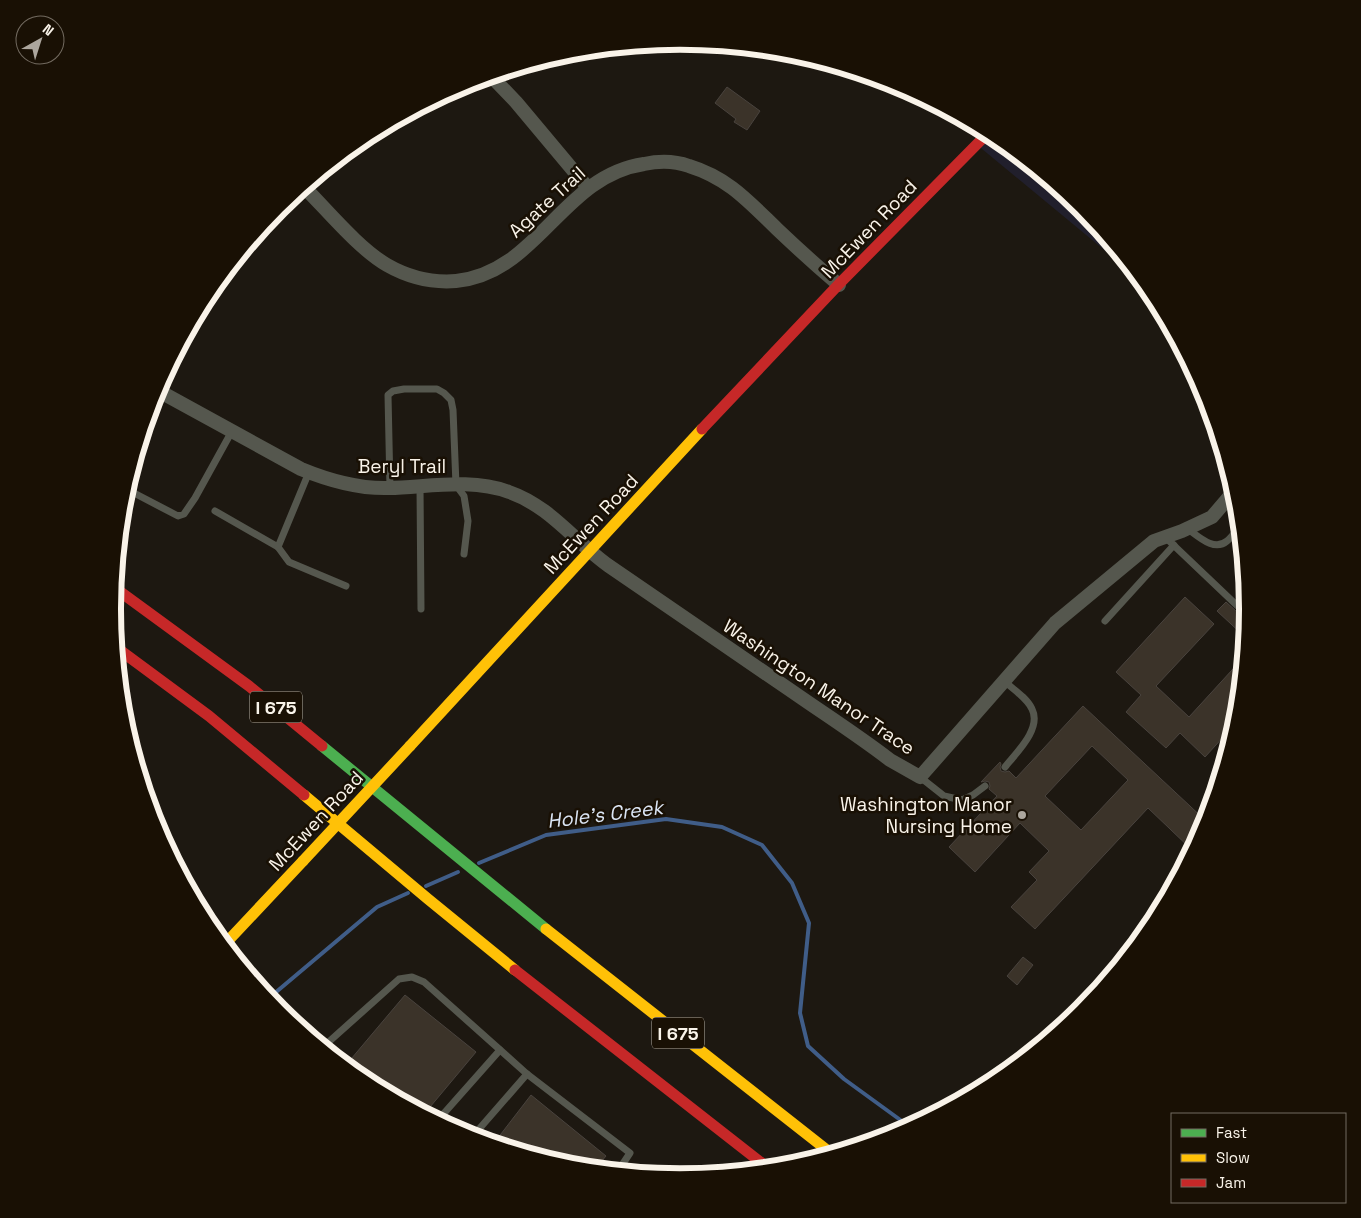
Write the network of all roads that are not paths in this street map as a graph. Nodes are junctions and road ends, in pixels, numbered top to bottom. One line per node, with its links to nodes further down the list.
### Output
1 (497, 82): 3 (street)
2 (982, 139): 5 (main road, McEwen Road)
3 (588, 188): 4 (street, Agate Trail); 5 (street, Agate Trail)
4 (309, 192)
5 (839, 285): 19 (main road, McEwen Road)
6 (164, 394): 7 (street, Beryl Trail)
7 (232, 431): 8 (street, Beryl Trail); 12 (lane)
8 (309, 472): 11 (street, Beryl Trail); 18 (lane)
9 (456, 485): 10 (street, Beryl Trail); 11 (lane); 19 (street, Beryl Trail); 20 (lane)
10 (420, 486): 11 (street, Beryl Trail); 24 (lane)
11 (390, 488)
12 (134, 493)
13 (1228, 498): 15 (street, Washington Manor Trace)
14 (215, 511): 18 (lane)
15 (1188, 528): 16 (lane); 17 (street, Washington Manor Trace)
16 (1234, 532)
17 (1169, 541): 23 (lane); 25 (lane); 27 (street, Washington Manor Trace)
18 (278, 547): 21 (lane)
19 (590, 550): 29 (street, Washington Manor Trace); 31 (main road, McEwen Road, bridge)
20 (464, 554)
21 (346, 586)
22 (122, 593): 37 (main road, I 675)
23 (1240, 608)
24 (421, 609)
25 (1105, 621)
26 (124, 653): 38 (main road, I 675)
27 (1004, 682): 28 (lane); 29 (street, Washington Manor Trace)
28 (1005, 767)
29 (920, 777): 30 (lane)
30 (986, 786)
31 (230, 939)
32 (328, 1042): 33 (lane)
33 (500, 1050): 34 (lane); 35 (lane)
34 (527, 1074): 36 (lane); 39 (lane)
35 (443, 1114)
36 (479, 1129)
37 (825, 1149)
38 (760, 1162)
39 (622, 1165)

